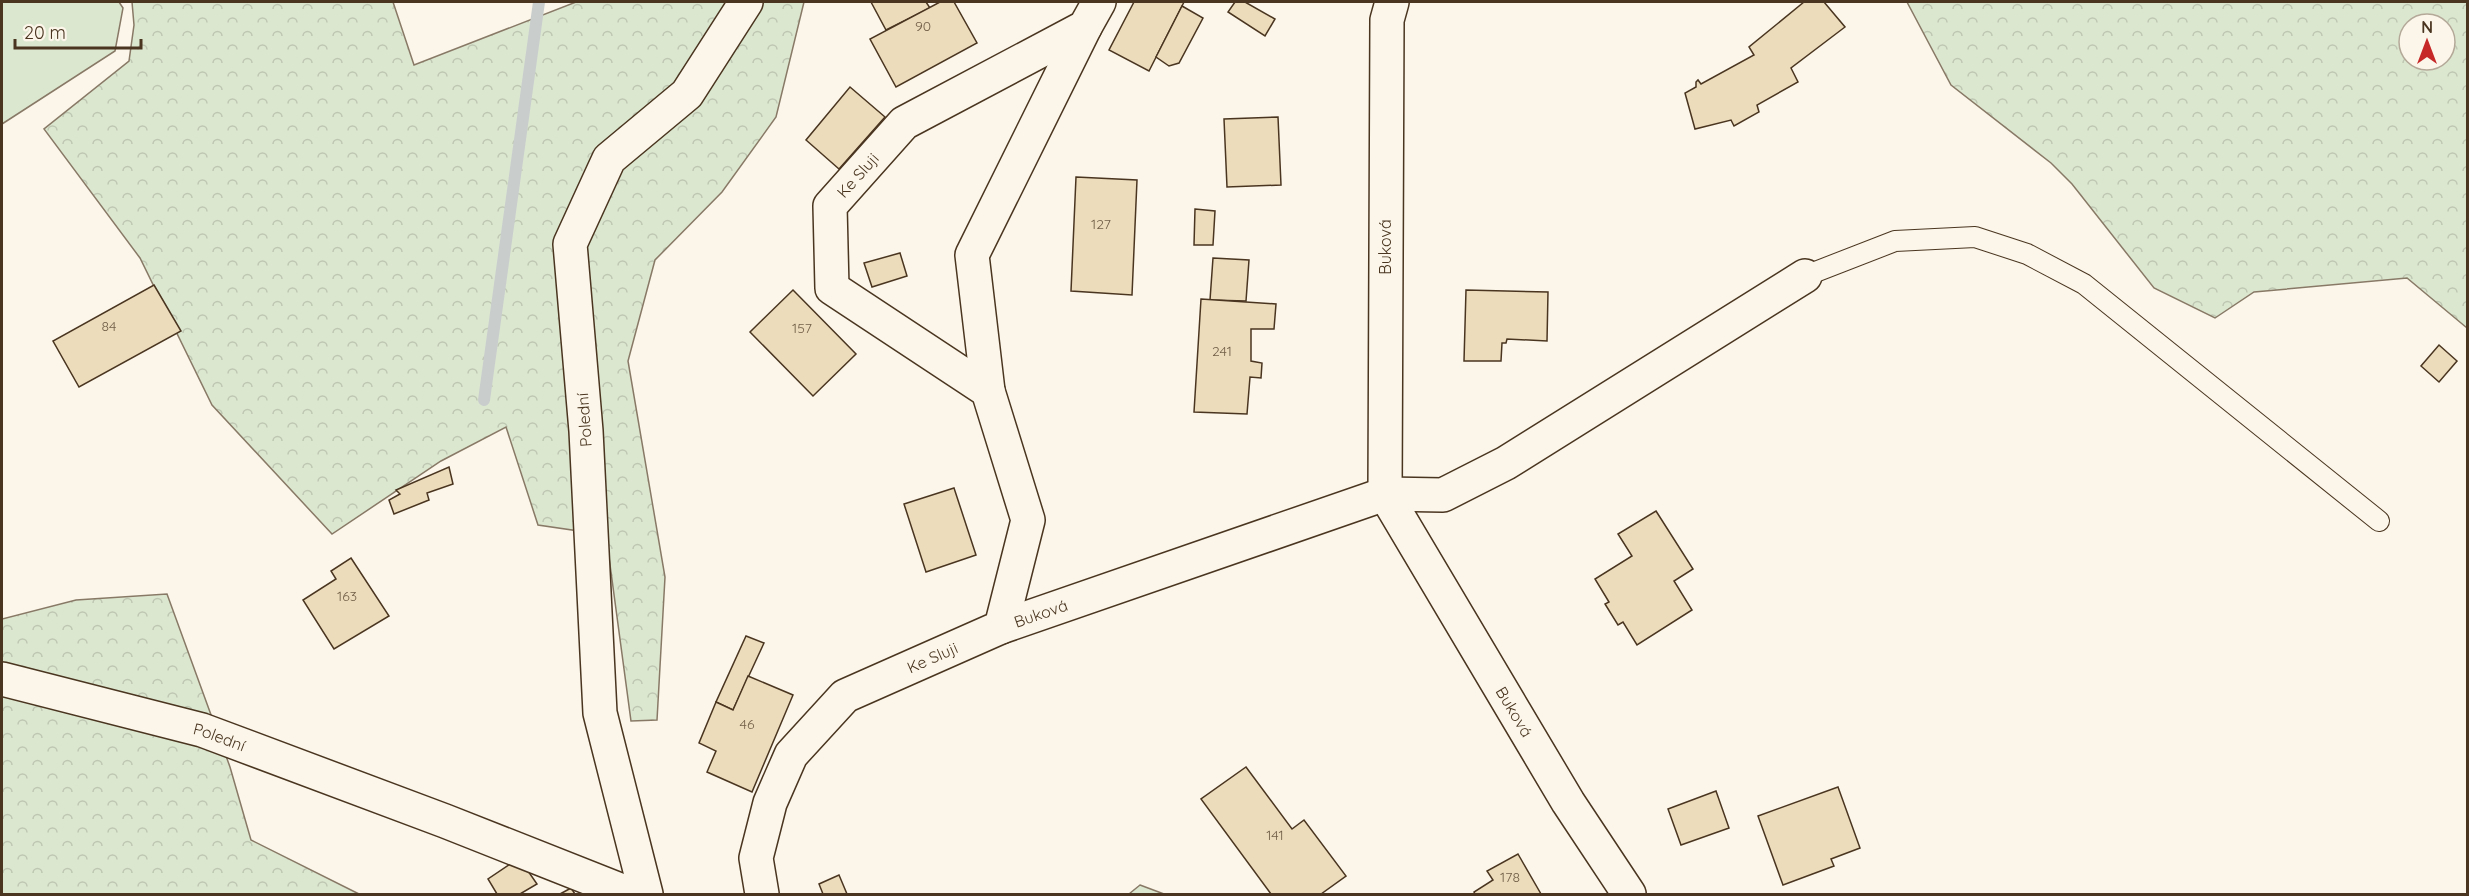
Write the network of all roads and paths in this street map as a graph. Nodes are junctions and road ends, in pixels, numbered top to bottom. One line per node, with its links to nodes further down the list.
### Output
1 (746, 2): 11 (street, Polední)
2 (1392, 2): 6 (street, Buková)
3 (1092, 14): 5 (street, Ke Sluji); 5 (street, Ke Sluji)
4 (1805, 276): 6 (street, Buková); 7 (lane)
5 (988, 392): 8 (street, Ke Sluji)
6 (1385, 494): 8 (street, Buková); 13 (street, Buková)
7 (2379, 521)
8 (1001, 627): 12 (street, Ke Sluji)
9 (2, 679): 10 (street, Polední)
10 (630, 894)
11 (646, 894)
12 (762, 894)
13 (1629, 894)

